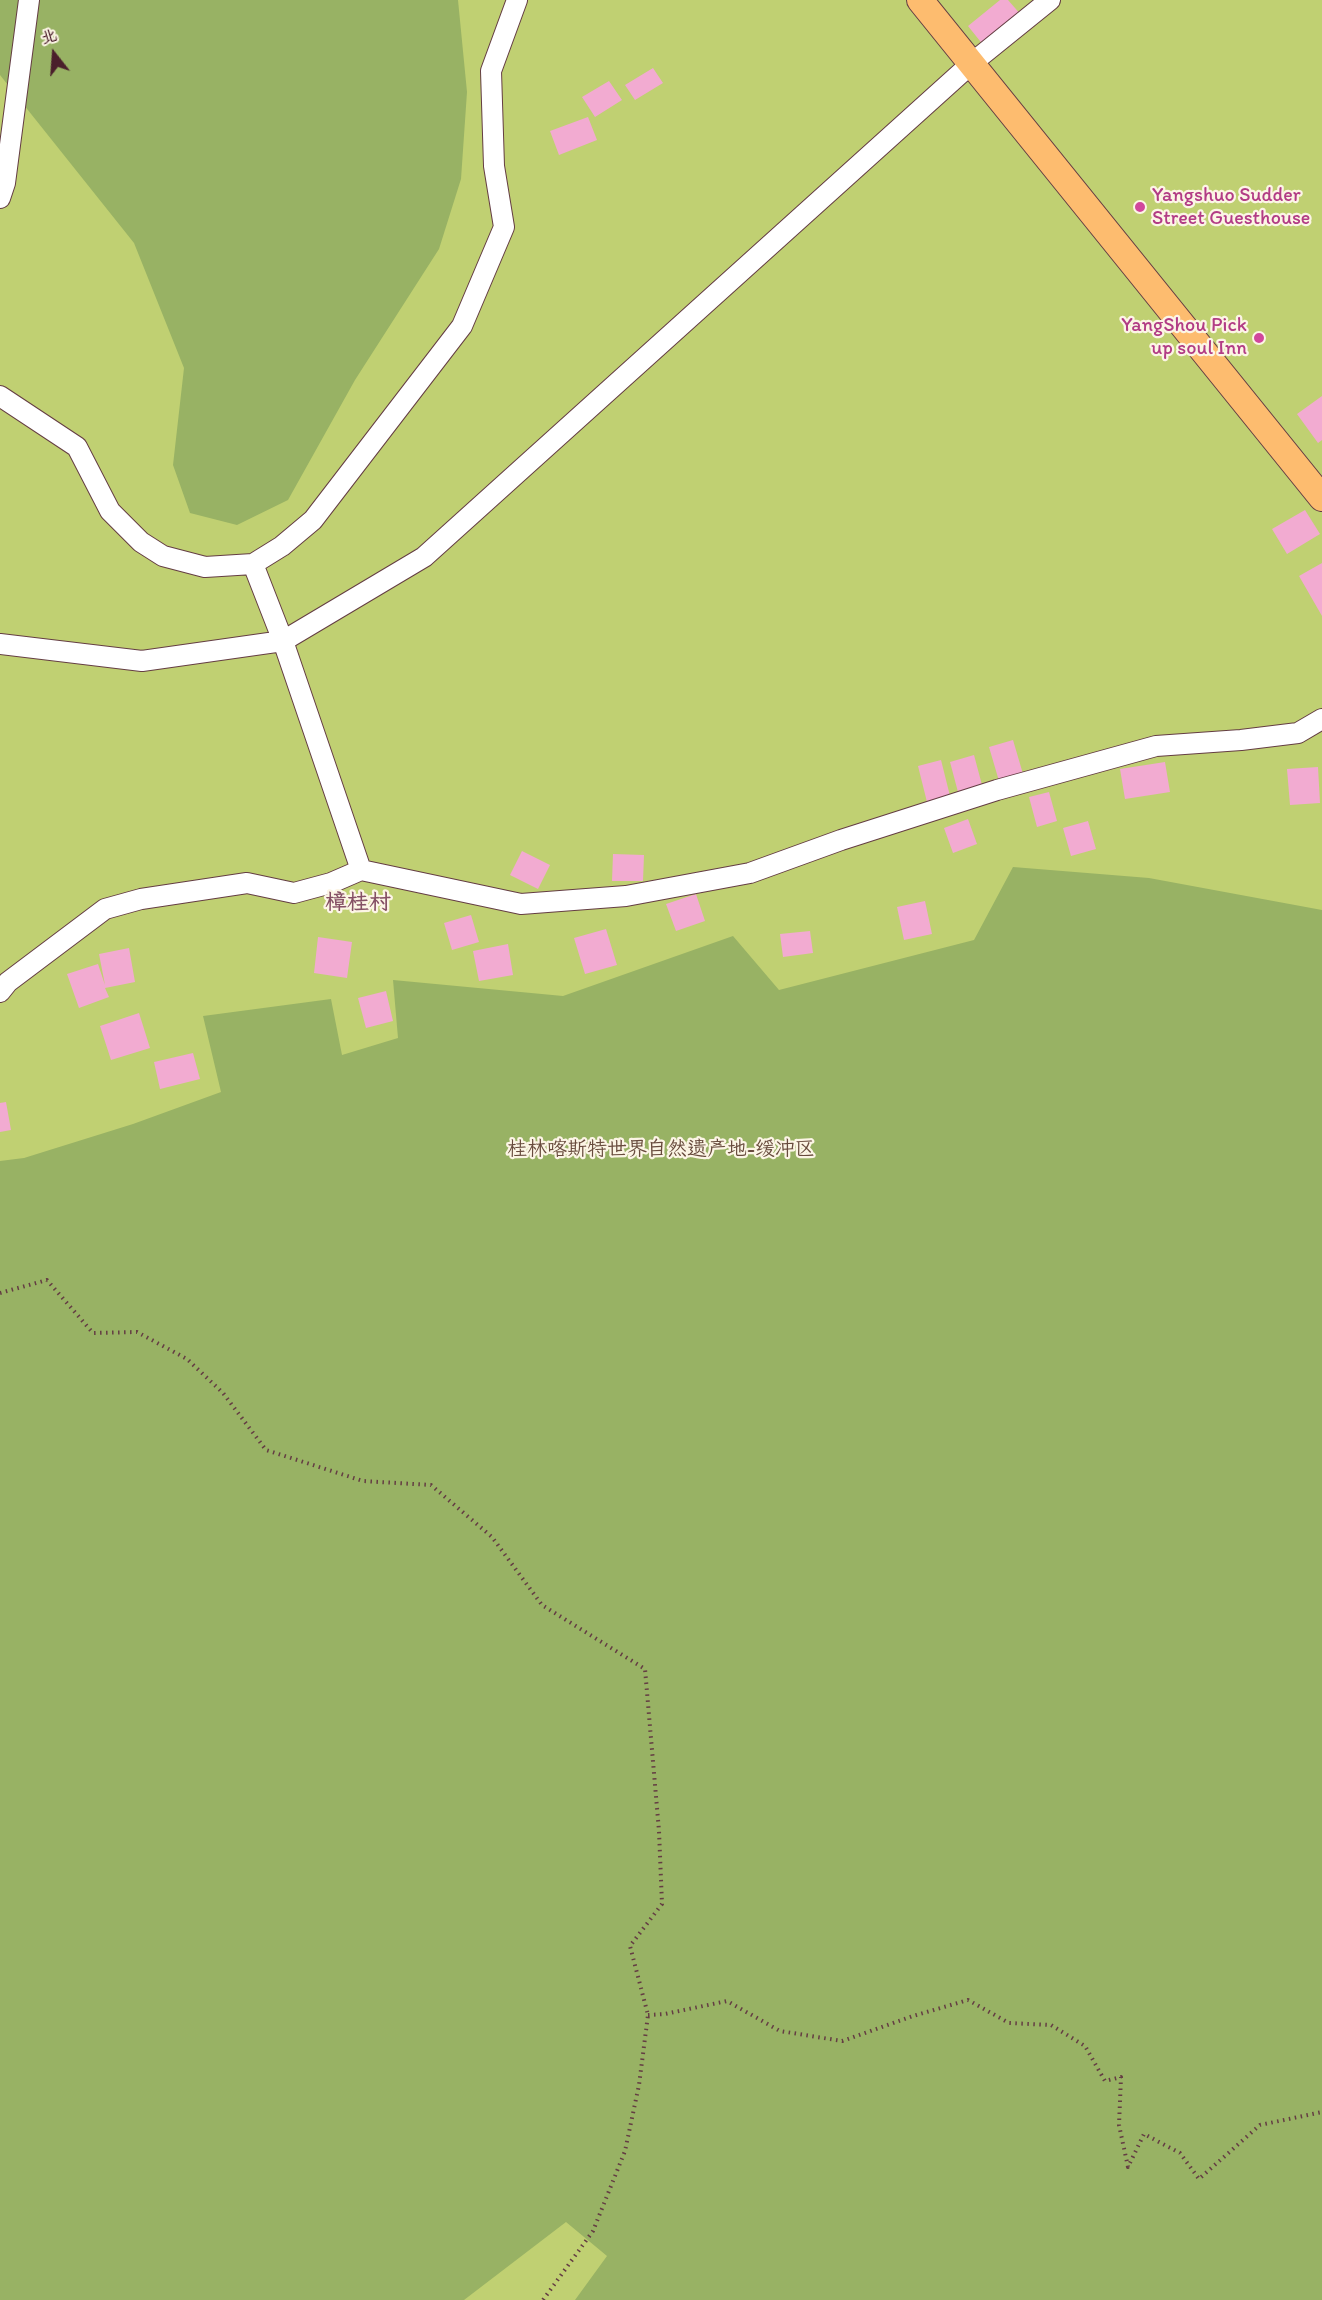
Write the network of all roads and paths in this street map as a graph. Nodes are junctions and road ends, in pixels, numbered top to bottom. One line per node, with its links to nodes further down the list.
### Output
1 (29, 0): 6 (street)
2 (517, 0): 9 (street)
3 (920, 0): 5 (main road)
4 (1050, 0): 5 (street)
5 (972, 63): 8 (main road); 10 (street)
6 (0, 198)
7 (0, 396): 9 (street)
8 (1322, 498)
9 (253, 564): 10 (street)
10 (283, 641): 11 (street); 13 (street)
11 (0, 644)
12 (1322, 719): 13 (street)
13 (361, 870): 14 (street)
14 (0, 992)
15 (0, 1293): 16 (path)
16 (648, 2015): 17 (path); 18 (path)
17 (1322, 2112)
18 (543, 2300)

